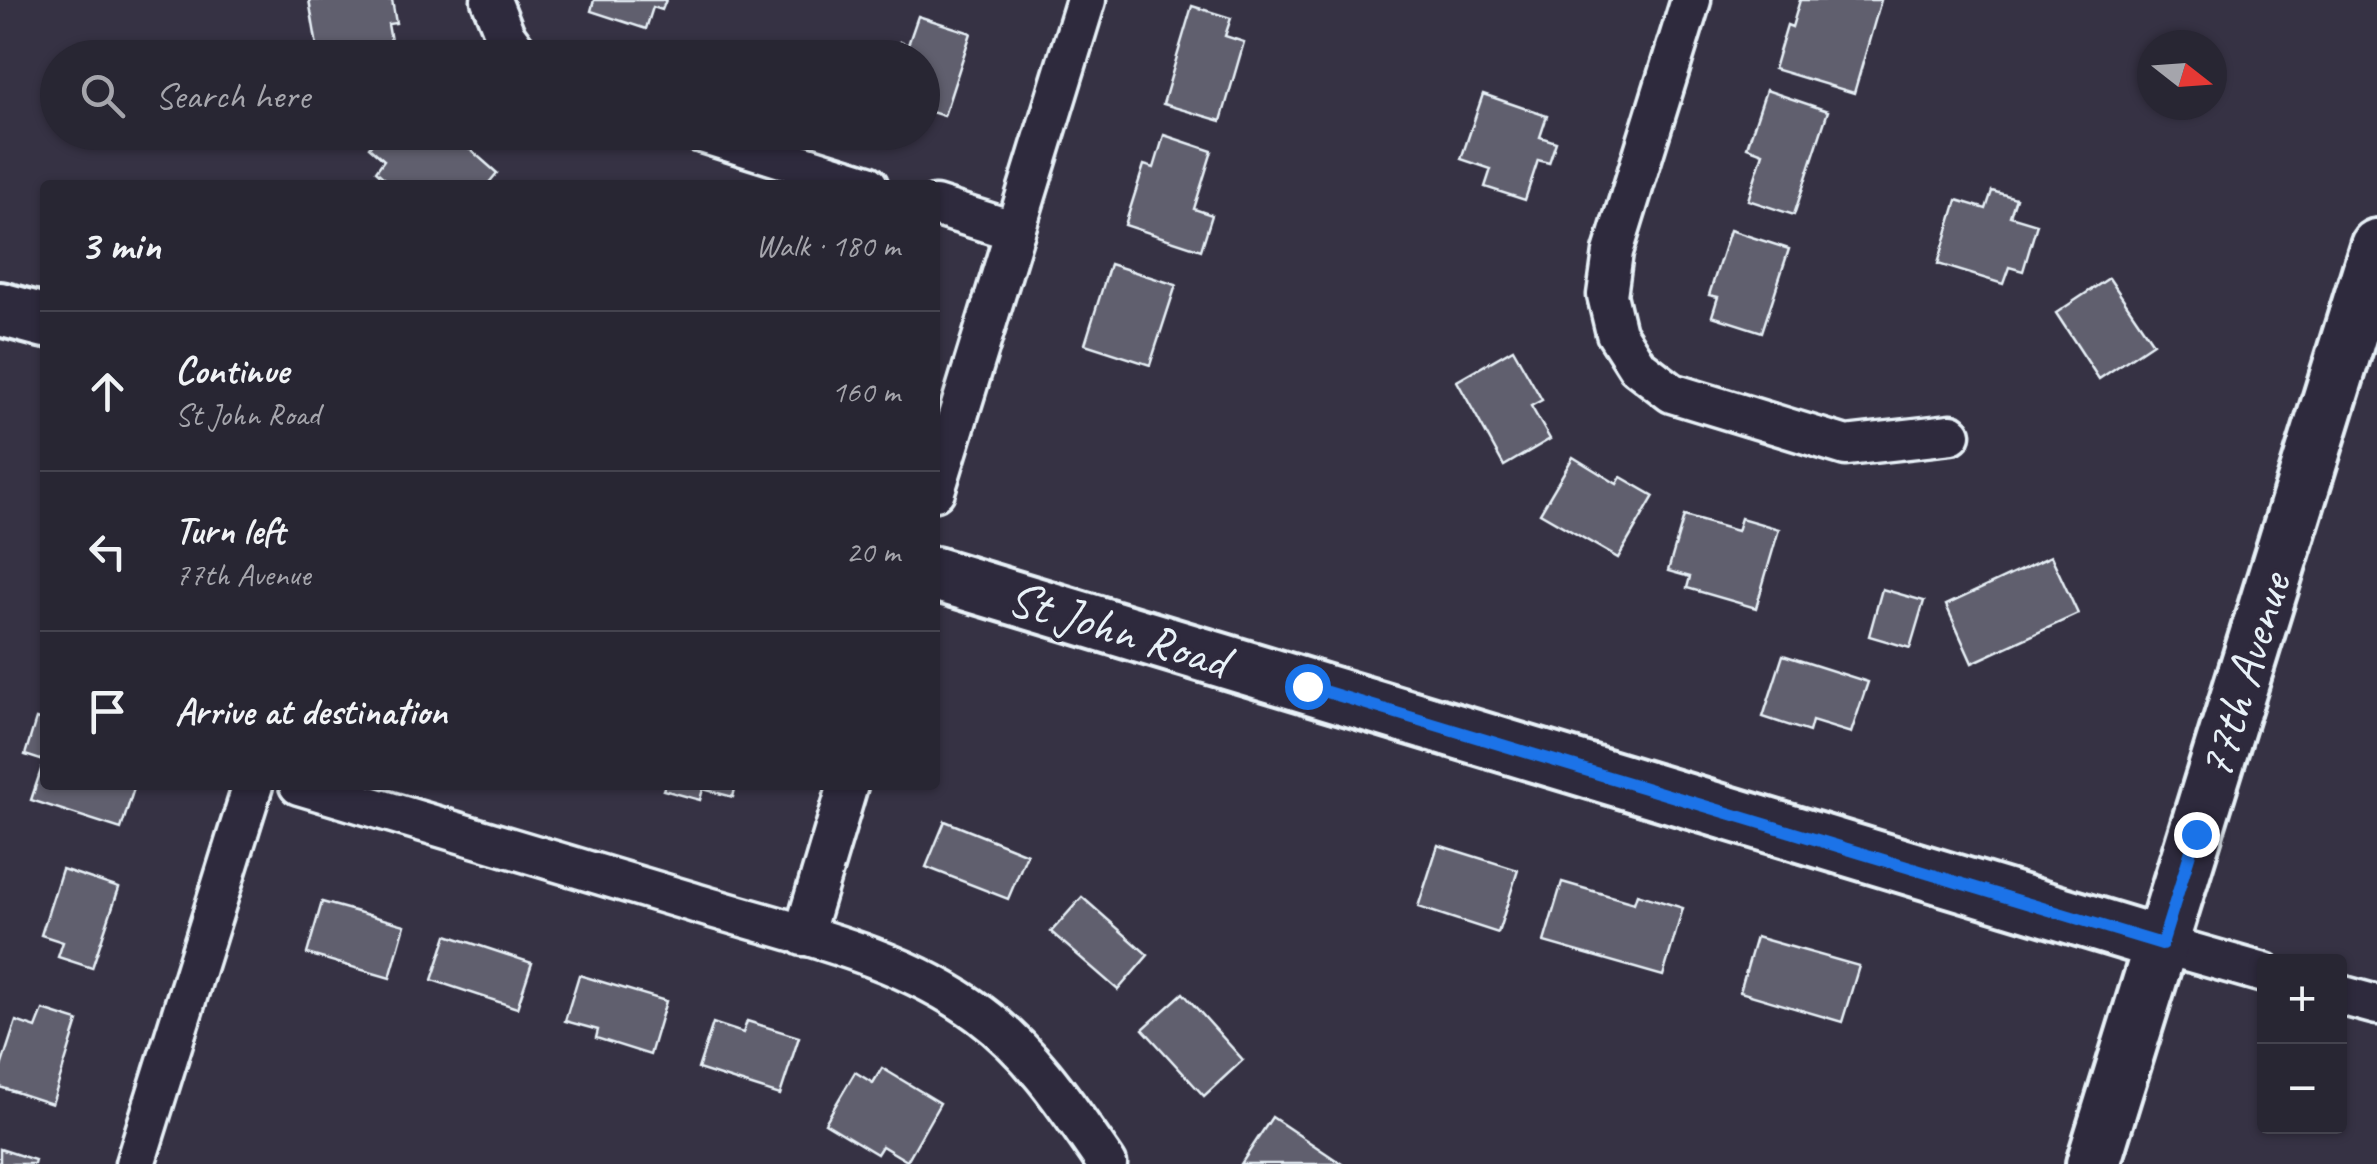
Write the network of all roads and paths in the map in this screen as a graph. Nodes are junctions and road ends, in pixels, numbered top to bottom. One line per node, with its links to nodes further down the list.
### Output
1 (491, 0): 4 (street)
2 (1086, 0): 8 (street)
3 (1691, 0): 12 (street)
4 (509, 40)
5 (756, 150): 6 (street)
6 (852, 180)
7 (940, 208): 8 (street)
8 (1015, 231): 13 (street)
9 (2377, 246): 19 (street, 77th Avenue)
10 (0, 309): 11 (street)
11 (40, 321)
12 (1950, 434)
13 (940, 476)
14 (940, 576): 19 (street, St John Road)
15 (251, 790): 23 (street)
16 (316, 790): 18 (street)
17 (847, 790): 18 (street)
18 (804, 936): 24 (street)
19 (2162, 944): 20 (street); 25 (street, 77th Avenue)
20 (2257, 971)
21 (2347, 996): 22 (street)
22 (2377, 1005)
23 (135, 1164)
24 (1108, 1164)
25 (2094, 1164)

